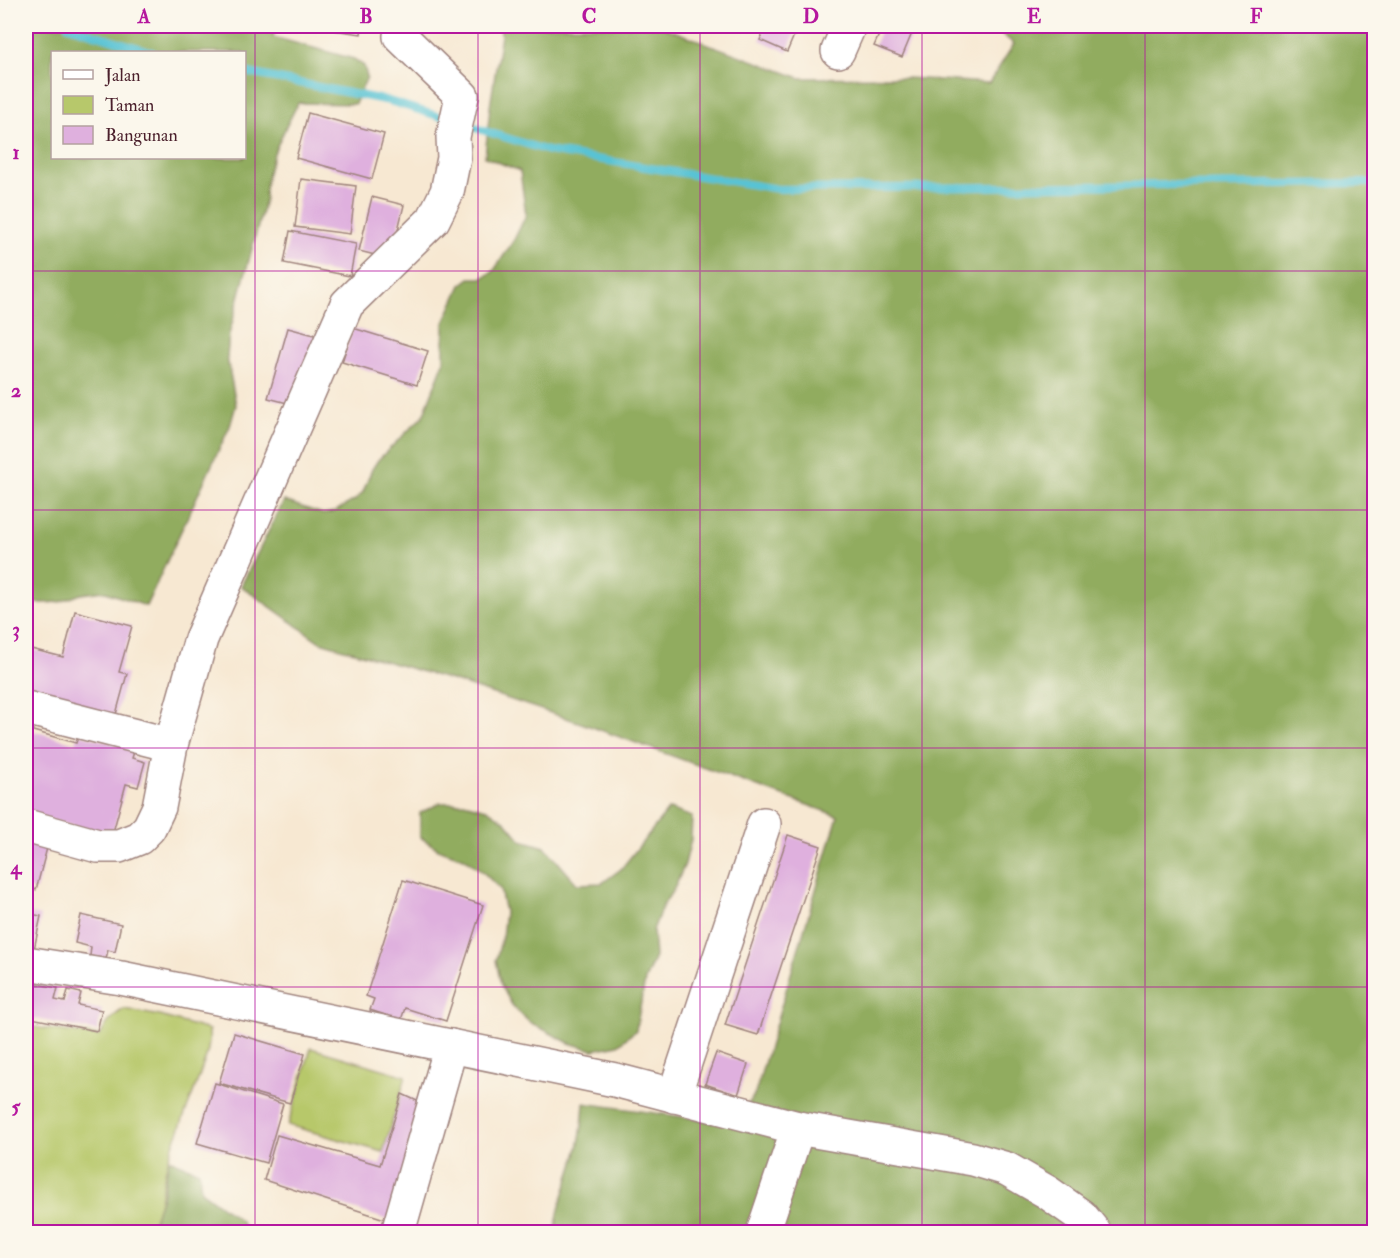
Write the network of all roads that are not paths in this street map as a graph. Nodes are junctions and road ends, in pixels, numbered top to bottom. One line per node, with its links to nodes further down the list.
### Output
1 (402, 26): 3 (street)
2 (26, 708): 3 (street)
3 (171, 745): 5 (street)
4 (764, 824): 8 (street)
5 (26, 826)
6 (26, 963): 7 (street)
7 (450, 1046): 8 (street); 10 (street)
8 (674, 1096): 9 (street)
9 (798, 1128): 11 (street); 12 (street)
10 (398, 1233)
11 (763, 1233)
12 (1094, 1233)

